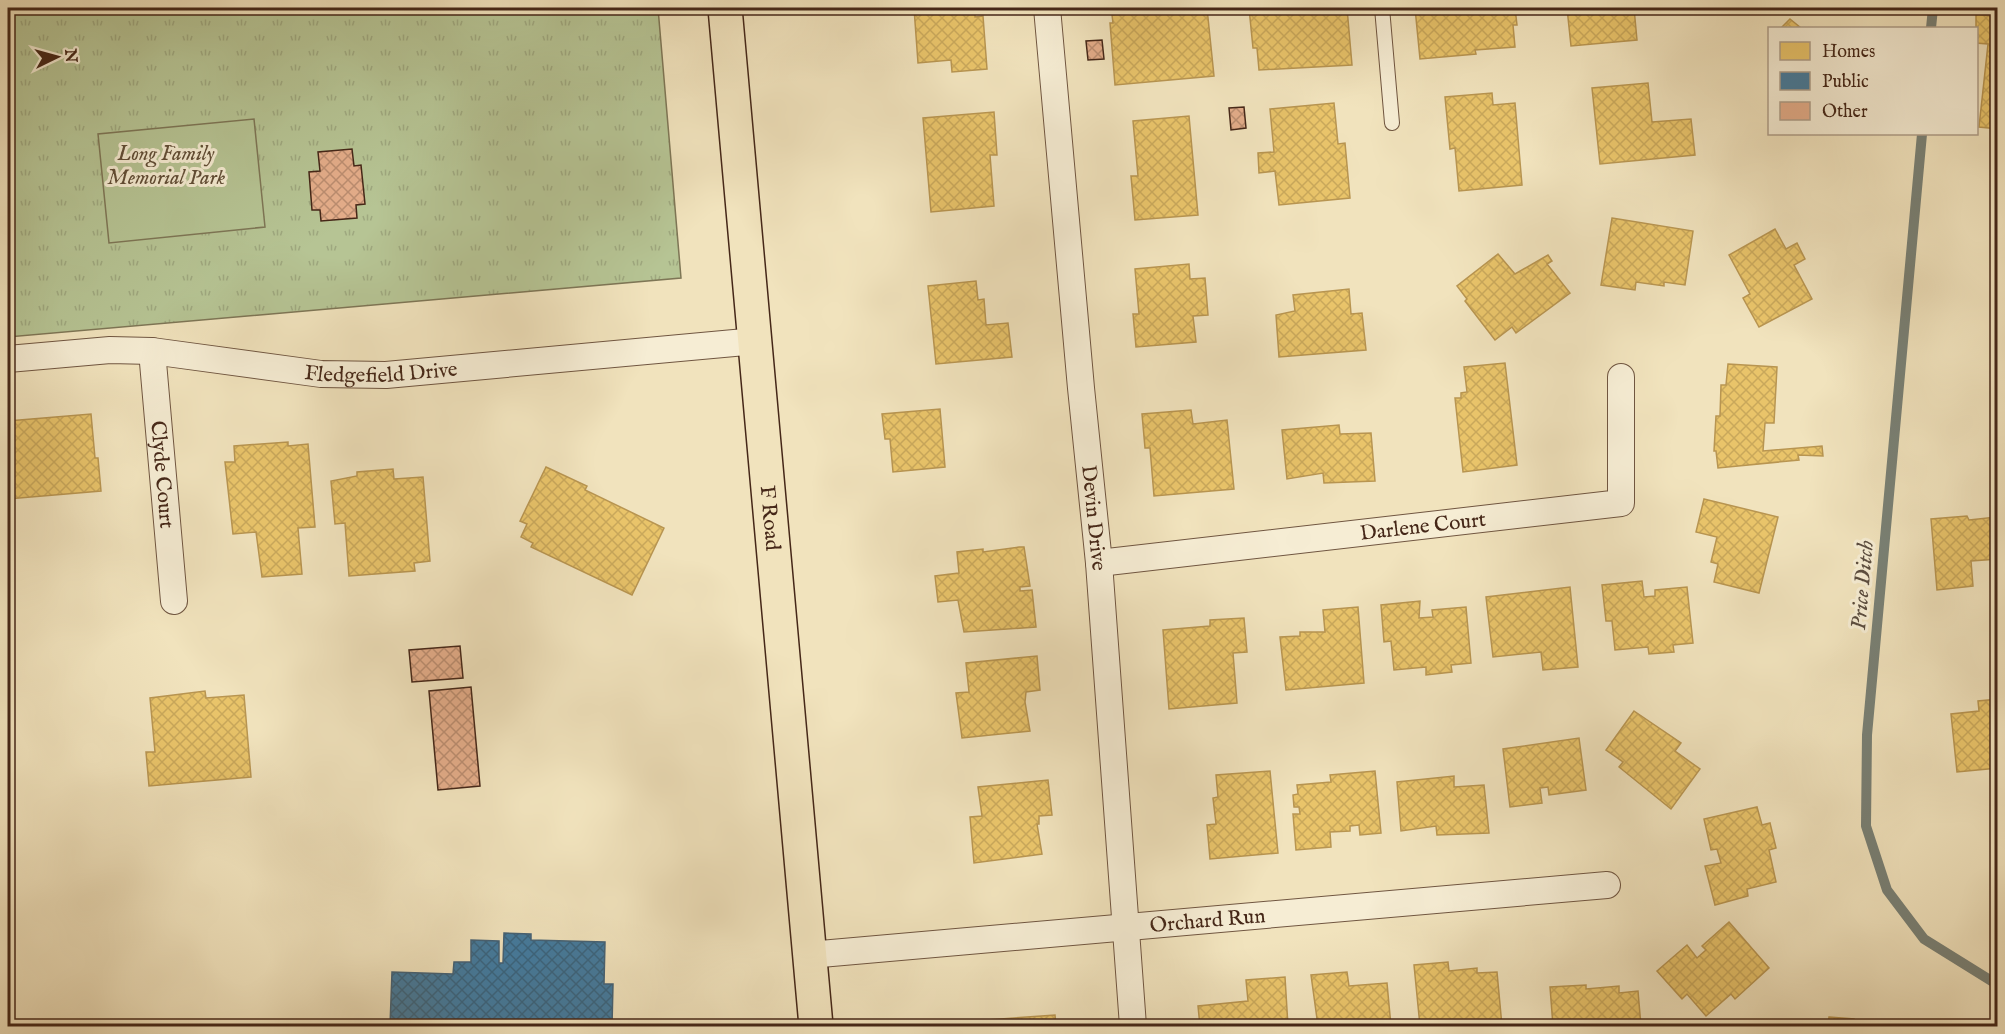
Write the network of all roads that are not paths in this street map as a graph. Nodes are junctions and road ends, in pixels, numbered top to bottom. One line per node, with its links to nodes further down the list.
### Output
1 (725, 8): 5 (main road, F Road)
2 (1047, 8): 9 (street, Devin Drive)
3 (1382, 8): 4 (lane)
4 (1392, 123)
5 (756, 340): 6 (street, Fledgefield Drive); 13 (main road, F Road)
6 (152, 351): 7 (street, Fledgefield Drive); 10 (street, Clyde Court)
7 (8, 359)
8 (1621, 377): 9 (street, Darlene Court)
9 (1099, 563): 12 (street, Devin Drive)
10 (174, 601)
11 (1607, 885): 12 (street, Orchard Run)
12 (1125, 927): 13 (street, Orchard Run); 15 (street, Devin Drive)
13 (809, 955): 14 (main road, F Road)
14 (816, 1026)
15 (1133, 1026)

